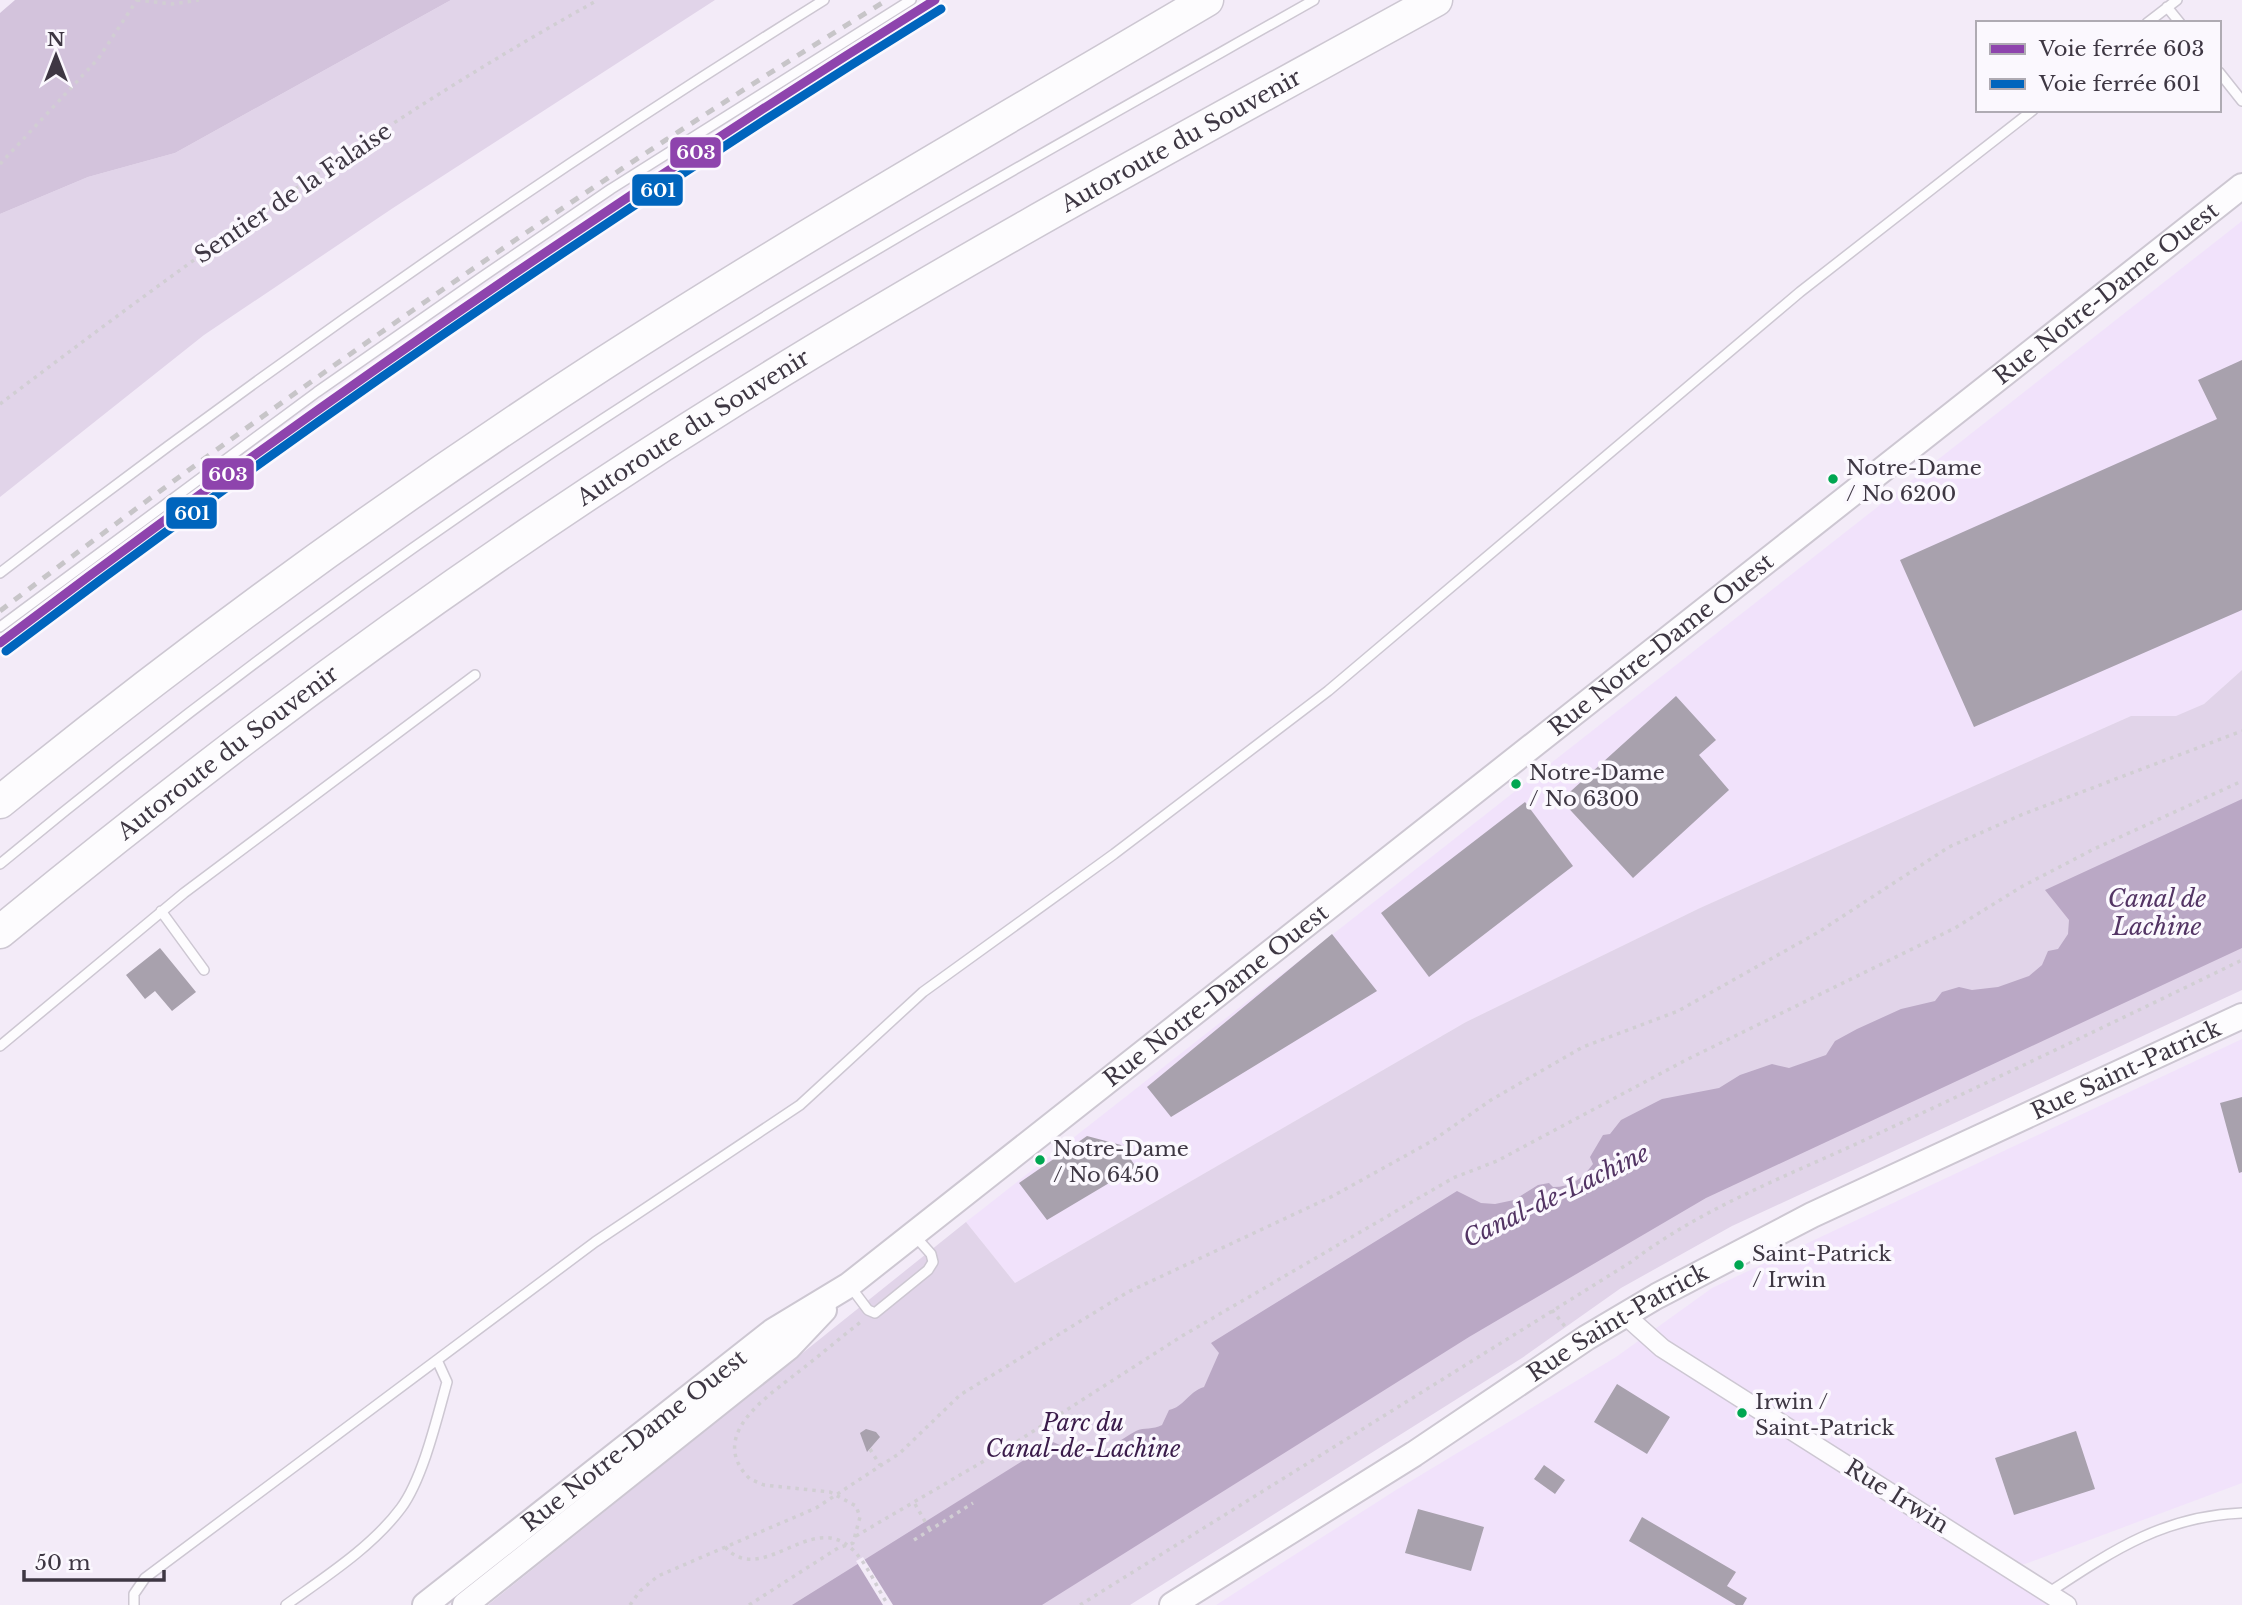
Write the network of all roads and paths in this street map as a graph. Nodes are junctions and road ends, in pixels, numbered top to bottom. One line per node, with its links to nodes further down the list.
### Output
1 (137, 0): 2 (path); 16 (path)
2 (199, 0)
3 (598, 0): 18 (path, Sentier de la Falaise)
4 (824, 0): 19 (lane)
5 (911, 0): 20 (lane)
6 (1207, 0): 24 (highway)
7 (1314, 0): 25 (lane)
8 (1436, 0): 27 (highway, Autoroute du Souvenir)
9 (2177, 0): 10 (lane)
10 (2168, 7): 11 (lane); 12 (lane)
11 (2150, 21)
12 (2178, 21)
13 (2221, 75): 14 (lane)
14 (2242, 101)
15 (2030, 112): 38 (lane)
16 (0, 164)
17 (2242, 186): 32 (main road, Rue Notre-Dame Ouest)
18 (0, 404)
19 (0, 573)
20 (0, 627)
21 (475, 675): 26 (lane)
22 (2242, 731): 40 (path)
23 (2242, 781): 43 (path)
24 (0, 802)
25 (0, 864)
26 (161, 911): 29 (lane); 31 (lane)
27 (0, 932)
28 (2242, 961): 34 (path)
29 (204, 970)
30 (2242, 1016): 35 (main road, Rue Saint-Patrick)
31 (0, 1046)
32 (914, 1234): 33 (main road, Rue Notre-Dame Ouest); 33 (lane)
33 (849, 1285): 53 (main road, Rue Notre-Dame Ouest); 54 (main road, Rue Notre-Dame Ouest)
34 (1552, 1310): 37 (path); 58 (path)
35 (1625, 1315): 50 (street, Rue Irwin); 59 (main road, Rue Saint-Patrick)
36 (862, 1321): 41 (path)
37 (1566, 1328)
38 (437, 1360): 51 (lane); 52 (lane)
39 (870, 1449): 40 (path)
40 (881, 1466): 41 (path)
41 (836, 1495): 46 (path); 49 (path)
42 (973, 1503): 45 (path)
43 (914, 1504): 45 (path); 46 (path)
44 (2242, 1513): 50 (lane)
45 (930, 1530): 47 (path)
46 (856, 1536): 48 (path)
47 (914, 1540)
48 (846, 1544): 49 (path); 56 (path); 57 (path)
49 (724, 1546): 55 (path)
50 (2048, 1593): 60 (street, Rue Irwin)
51 (134, 1605)
52 (286, 1605)
53 (425, 1605)
54 (465, 1605)
55 (630, 1605)
56 (749, 1605)
57 (888, 1605)
58 (1080, 1605)
59 (1172, 1605)
60 (2067, 1605)

